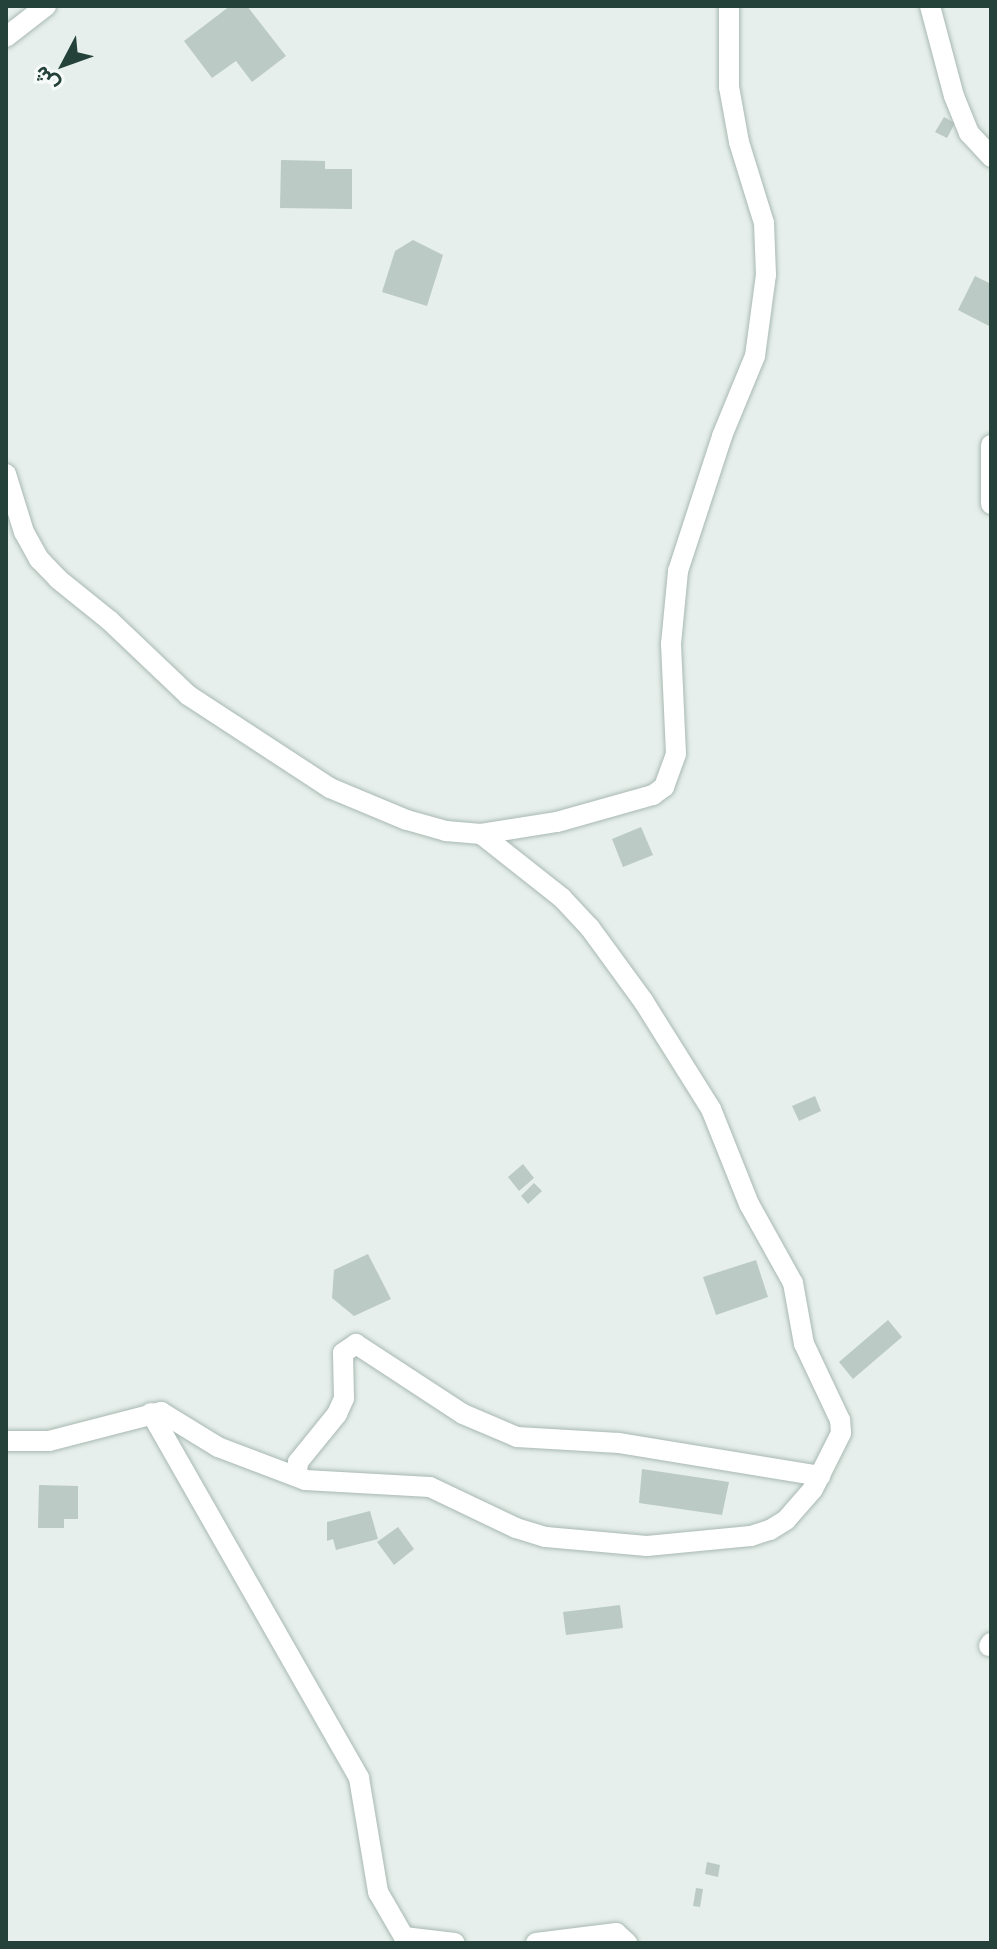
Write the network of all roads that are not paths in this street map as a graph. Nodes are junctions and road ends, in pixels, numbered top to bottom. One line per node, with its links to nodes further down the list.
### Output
1 (46, 6): 4 (street)
2 (729, 6): 9 (street)
3 (930, 6): 5 (street)
4 (6, 37)
5 (991, 157)
6 (991, 445): 8 (street)
7 (6, 474): 9 (street)
8 (991, 504)
9 (481, 834): 13 (street)
10 (151, 1413): 11 (street); 12 (street); 14 (street)
11 (6, 1441)
12 (297, 1476): 13 (street); 13 (street)
13 (820, 1476)
14 (455, 1943)
15 (536, 1943): 16 (street)
16 (627, 1943)

